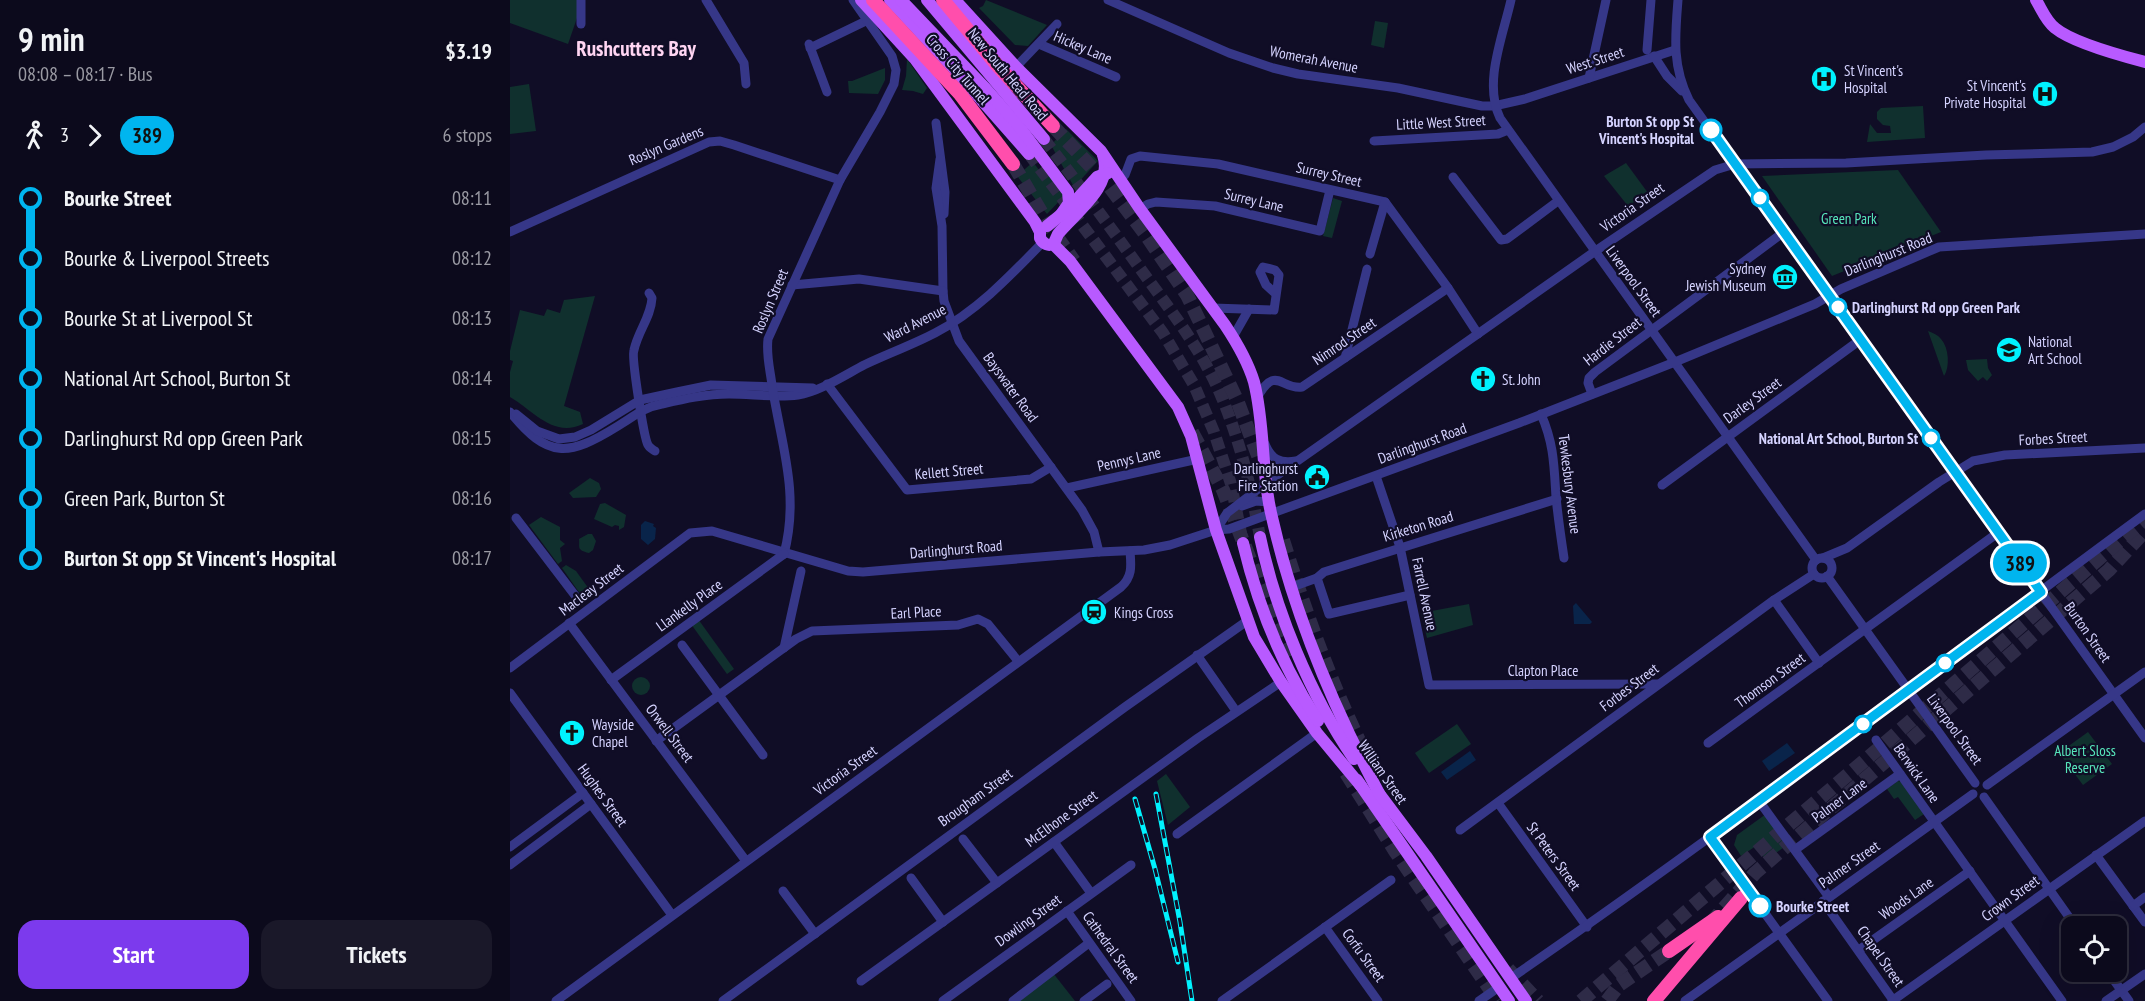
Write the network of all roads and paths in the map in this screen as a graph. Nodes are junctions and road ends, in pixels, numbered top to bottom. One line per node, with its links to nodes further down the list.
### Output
1 (582, 0): 18 (street)
2 (706, 0): 27 (street)
3 (853, 0): 17 (street)
4 (861, 0): 55 (main road)
5 (873, 0): 40 (highway, Cross City Tunnel)
6 (890, 0): 39 (main road)
7 (901, 0): 51 (main road)
8 (927, 0): 36 (main road, New South Head Road)
9 (943, 0): 33 (highway)
10 (955, 0): 24 (main road)
11 (1108, 0): 31 (street, Womerah Avenue)
12 (1511, 0): 31 (street)
13 (1606, 0): 26 (street)
14 (1651, 0): 22 (street)
15 (1678, 0): 21 (street, Burton Street)
16 (2036, 0): 23 (main road)
17 (868, 20): 28 (street); 45 (street, Roslyn Street)
18 (582, 24)
19 (1057, 24): 20 (street)
20 (1039, 44): 24 (street); 25 (street, Hickey Lane)
21 (1675, 50): 22 (street, West Street); 30 (street, Burton Street)
22 (1651, 53): 26 (street, West Street); 30 (street)
23 (2145, 62)
24 (1016, 67): 38 (main road)
25 (1116, 77)
26 (1589, 78): 29 (street, West Street)
27 (746, 84)
28 (827, 92)
29 (1525, 99): 31 (street, Womerah Avenue)
30 (1689, 100): 41 (street, Burton Street)
31 (1494, 106): 35 (street, Liverpool Street)
32 (936, 123): 61 (street, Bayswater Road)
33 (1053, 126)
34 (2145, 127): 41 (street, Victoria Street)
35 (1508, 130): 37 (street, Little West Street); 48 (street, Liverpool Street)
36 (1044, 139)
37 (1374, 141)
38 (1101, 151): 42 (main road); 44 (main road)
39 (1029, 154)
40 (1013, 164)
41 (1735, 164): 53 (street, Burton Street); 56 (street, Victoria Street)
42 (1105, 173): 44 (main road); 46 (main road); 51 (main road)
43 (1454, 177): 48 (street)
44 (1121, 178): 46 (main road); 47 (street, Surrey Street); 50 (main road)
45 (840, 180): 52 (street, Roslyn Gardens); 59 (street, Roslyn Street)
46 (1097, 190): 55 (main road)
47 (1330, 190): 49 (street, Surrey Street); 50 (street, Surrey Lane)
48 (1558, 201): 56 (street, Liverpool Street)
49 (1385, 202): 57 (street); 60 (street)
50 (1140, 209): 65 (main road)
51 (1060, 216): 55 (main road)
52 (510, 232)
53 (1784, 232): 64 (street, Burton Street); 68 (street, Hardie Street)
54 (2145, 234): 64 (street, Darlinghurst Road)
55 (1048, 236): 67 (street, Ward Avenue); 86 (main road)
56 (1594, 252): 68 (street, Liverpool Street); 69 (street, Victoria Street)
57 (1370, 254)
58 (1367, 268): 72 (street)
59 (792, 285): 61 (street); 75 (street, Roslyn Street)
60 (1448, 288): 69 (street); 72 (street, Nimrod Street)
61 (943, 291): 67 (street, Bayswater Road)
62 (649, 293): 78 (street)
63 (1276, 294): 66 (street)
64 (1830, 296): 71 (street, Burton Street); 73 (street, Darlinghurst Road)
65 (1213, 308): 66 (street); 70 (main road)
66 (1249, 309): 70 (street)
67 (952, 322): 74 (street, Ward Avenue); 88 (street, Bayswater Road)
68 (1651, 330): 73 (street, Liverpool Street); 76 (street, Hardie Street)
69 (1478, 334): 87 (street, Victoria Street)
70 (1233, 337): 77 (main road)
71 (1860, 340): 83 (street, Darley Street); 89 (street, Burton Street)
72 (1346, 358): 77 (street, Nimrod Street)
73 (1675, 362): 76 (street, Darlinghurst Road); 83 (street, Liverpool Street)
74 (827, 384): 75 (street, Ward Avenue); 88 (street, Kellett Street)
75 (773, 392): 78 (street, Ward Avenue); 80 (street, Ward Avenue); 107 (street, Roslyn Street)
76 (1593, 394): 81 (street, Darlinghurst Road)
77 (1257, 398): 82 (main road)
78 (640, 400): 79 (street, Ward Avenue); 80 (street)
79 (510, 411): 80 (street, Ward Avenue)
80 (639, 411): 85 (street)
81 (1541, 414): 90 (street, Darlinghurst Road); 94 (street, Tewkesbury Avenue)
82 (1261, 433): 87 (street); 91 (main road)
83 (1727, 436): 92 (street, Darley Street); 109 (street, Liverpool Street)
84 (2145, 448): 89 (street, Forbes Street)
85 (655, 451)
86 (1198, 459): 93 (street, Pennys Lane); 98 (main road)
87 (1299, 460): 91 (street, Victoria Street)
88 (1051, 467): 93 (street, Bayswater Road)
89 (1955, 471): 99 (street, Burton Street); 104 (street, Forbes Street)
90 (1376, 476): 95 (street, Darlinghurst Road); 103 (street, Farrell Avenue)
91 (1266, 483): 95 (main road); 98 (street, Victoria Street)
92 (1662, 485)
93 (1067, 488): 106 (street, Bayswater Road)
94 (1557, 499): 103 (street, Kirketon Road); 108 (street, Tewkesbury Avenue)
95 (1270, 508): 98 (street, Darlinghurst Road); 98 (street); 114 (main road)
96 (2145, 514): 115 (street)
97 (516, 518): 117 (street)
98 (1218, 525): 105 (street, Darlinghurst Road); 119 (main road)
99 (1999, 532): 115 (street, Burton Street); 121 (street)
100 (690, 533): 107 (street, Darlinghurst Road); 120 (street, Macleay Street)
101 (1260, 537): 150 (main road, William Street)
102 (1243, 543): 147 (main road, William Street)
103 (1400, 547): 113 (street, Kirketon Road); 116 (street, Farrell Avenue)
104 (1847, 548): 109 (street, Forbes Street); 111 (street, Forbes Street)
105 (1130, 551): 106 (street, Darlinghurst Road); 125 (street, Victoria Street)
106 (1099, 552): 107 (street, Darlinghurst Road)
107 (784, 554): 129 (street, Llankelly Place)
108 (1564, 558)
109 (1820, 559): 111 (street); 112 (street)
110 (801, 571): 123 (street)
111 (1829, 573): 112 (street); 121 (street, Liverpool Street)
112 (1814, 574): 118 (street, Forbes Street)
113 (1317, 578): 114 (street, Kirketon Road); 116 (street)
114 (1292, 587): 150 (main road)
115 (2041, 592): 133 (street); 135 (street, Burton Street)
116 (1410, 595): 132 (street, Farrell Avenue)
117 (577, 598)
118 (1774, 600): 126 (street); 131 (street, Forbes Street)
119 (1247, 621): 124 (street, Brougham Street); 130 (main road)
120 (570, 623): 127 (street, Macleay Street); 129 (street, Orwell Street)
121 (1866, 630): 126 (street, Thomson Street); 133 (street, Liverpool Street)
122 (682, 645): 136 (street)
123 (784, 648): 125 (street, Earl Place); 136 (street)
124 (1197, 655): 137 (street); 187 (street, Brougham Street)
125 (1018, 661): 165 (street, Victoria Street)
126 (1819, 663): 142 (street, Thomson Street)
127 (510, 668)
128 (2145, 672): 135 (street)
129 (611, 680): 141 (street, Orwell Street)
130 (1281, 682): 137 (street, McElhone Street); 138 (main road)
131 (1657, 684): 132 (street, Clapton Place); 153 (street, Forbes Street)
132 (1429, 685)
133 (1909, 690): 145 (street, Liverpool Street); 152 (street)
134 (510, 693): 148 (street, Hughes Street)
135 (2113, 694): 139 (street, Burton Street); 146 (street)
136 (719, 695): 141 (street); 143 (street)
137 (1236, 711): 161 (street, McElhone Street)
138 (1317, 733): 147 (main road); 158 (street)
139 (2145, 738)
140 (1876, 740): 144 (street, Berwick Lane)
141 (656, 741): 165 (street, Orwell Street)
142 (1708, 743)
143 (763, 755)
144 (1900, 774): 156 (street, Berwick Lane); 163 (street, Palmer Lane)
145 (1975, 783): 146 (street); 149 (street)
146 (1987, 785): 151 (street)
147 (1361, 786): 197 (main road, William Street)
148 (583, 793): 154 (street, Hughes Street); 162 (street)
149 (1973, 794): 151 (street); 156 (street, Palmer Street)
150 (1382, 796): 188 (main road, William Street)
151 (1984, 797): 172 (street)
152 (1759, 801): 159 (street); 163 (street, Chapel Street)
153 (1498, 803): 157 (street, Forbes Street); 185 (street, St Peters Street)
154 (591, 804): 166 (street); 179 (street, Hughes Street)
155 (2145, 820): 164 (street, Crown Street)
156 (1934, 822): 168 (street, Berwick Lane); 176 (street, Palmer Street)
157 (1462, 829)
158 (1178, 834)
159 (1710, 837): 185 (street); 186 (street)
160 (963, 839): 171 (street)
161 (1054, 842): 171 (street, McElhone Street); 174 (street)
162 (510, 847)
163 (1796, 849): 176 (street, Chapel Street)
164 (2096, 855): 172 (street, Crown Street); 177 (street)
165 (746, 861): 179 (street, Victoria Street)
166 (510, 865)
167 (1131, 865): 174 (street, Dowling Street)
168 (1970, 871): 181 (street, Berwick Lane); 190 (street, Woods Lane)
169 (911, 878): 182 (street)
170 (1392, 880): 184 (street)
171 (997, 883): 182 (street, McElhone Street)
172 (2049, 889): 180 (street); 181 (street, Crown Street)
173 (783, 891): 187 (street)
174 (1091, 893): 178 (street, Dowling Street)
175 (2145, 897): 177 (street)
176 (1826, 899): 186 (street, Palmer Street); 190 (street, Chapel Street)
177 (2133, 906): 183 (street)
178 (1066, 911): 189 (street, Cathedral Street); 202 (street, Dowling Street)
179 (672, 915): 200 (street, Victoria Street)
180 (2068, 916)
181 (2005, 920): 199 (street, Crown Street); 214 (street, Berwick Lane)
182 (943, 922): 194 (street, McElhone Street)
183 (2145, 922)
184 (1324, 927): 206 (street); 207 (street, Corfu Street)
185 (1587, 927): 193 (street)
186 (1779, 932): 212 (street, Palmer Street); 213 (street)
187 (814, 934): 201 (street, Brougham Street)
188 (1485, 941): 193 (main road, William Street); 197 (main road)
189 (1089, 943): 203 (street); 205 (street, Cathedral Street)
190 (1859, 950): 199 (street, Chapel Street)
191 (1669, 951): 211 (highway)
192 (2145, 974): 198 (street)
193 (1510, 978): 210 (main road, William Street)
194 (861, 981)
195 (2115, 982): 198 (street)
196 (1107, 984): 204 (street)
197 (1499, 987): 208 (street); 209 (main road, William Street)
198 (2121, 991): 215 (street); 216 (street)
199 (1893, 1000)
200 (556, 1001)
201 (723, 1001)
202 (943, 1001)
203 (1013, 1001)
204 (1084, 1001)
205 (1131, 1001)
206 (1222, 1001)
207 (1378, 1001)
208 (1479, 1001)
209 (1509, 1001)
210 (1526, 1001)
211 (1654, 1001)
212 (1685, 1001)
213 (1828, 1001)
214 (2062, 1001)
215 (2106, 1001)
216 (2129, 1001)

